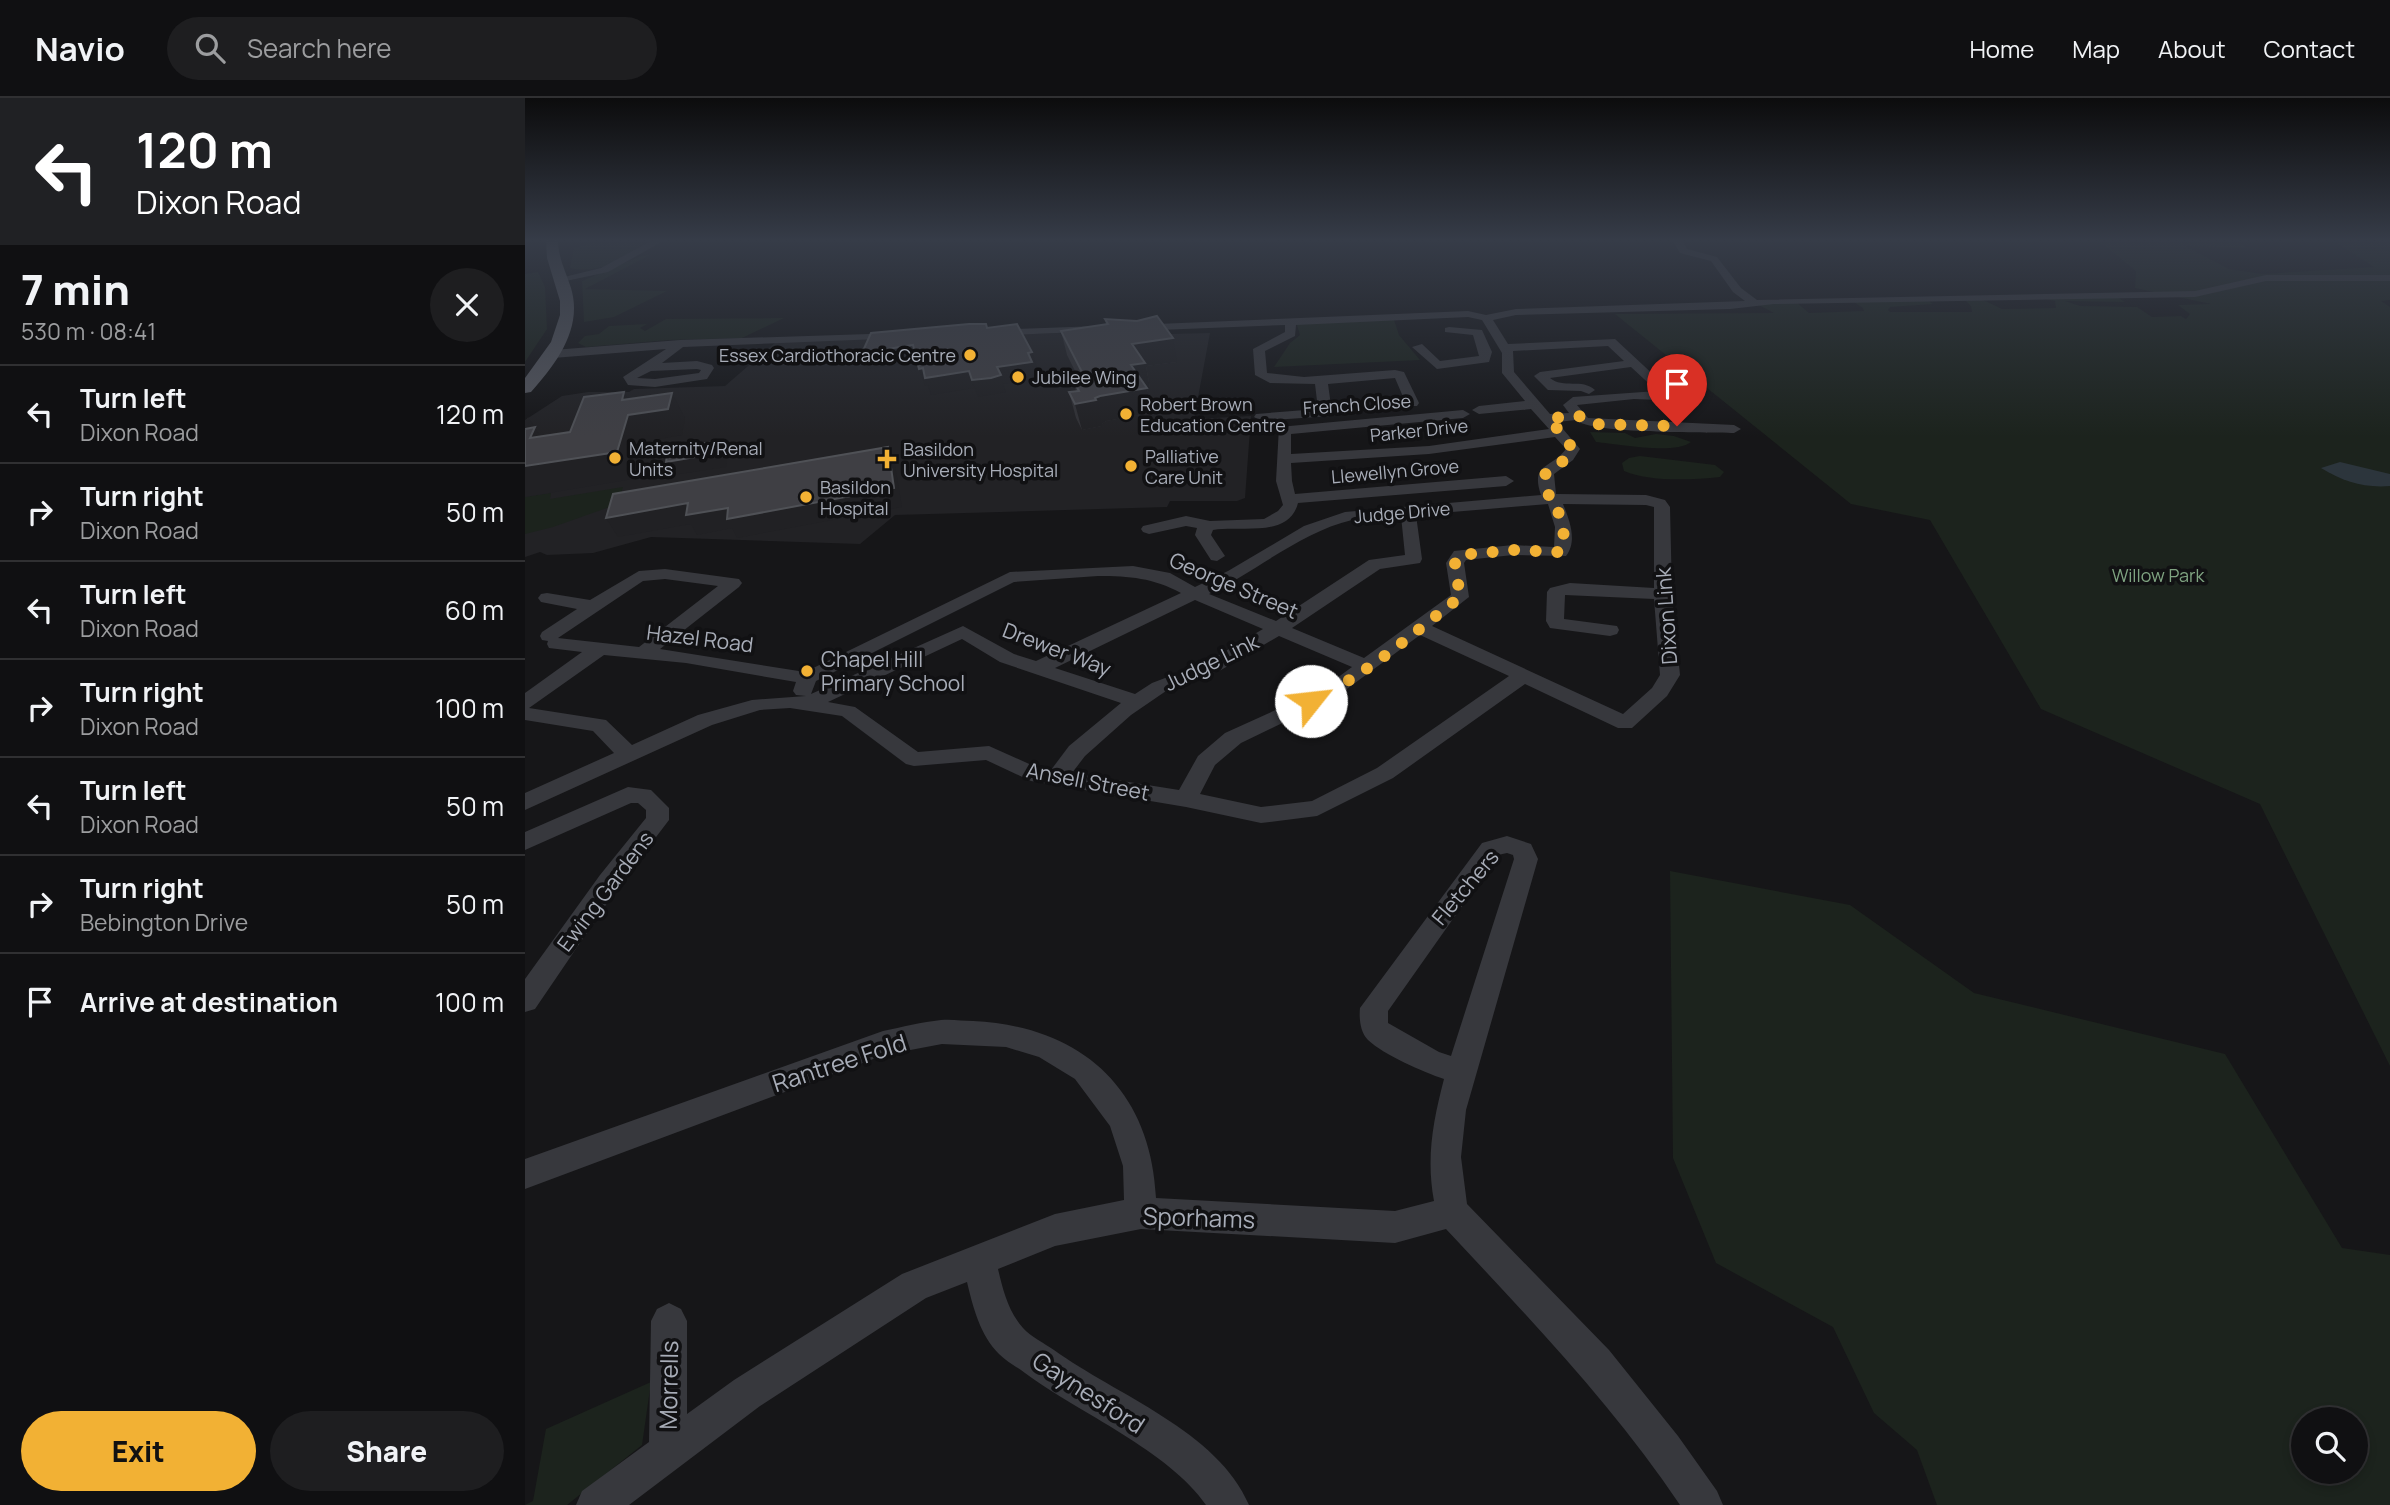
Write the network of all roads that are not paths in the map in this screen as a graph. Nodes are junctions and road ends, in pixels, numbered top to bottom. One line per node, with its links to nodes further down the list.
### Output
1 (567, 306): 12 (main road)
2 (1732, 306): 6 (street)
3 (1608, 318): 6 (street)
4 (1290, 320): 6 (street); 7 (street); 15 (street)
5 (1439, 330): 9 (street)
6 (1496, 332): 9 (street); 13 (street); 20 (street)
7 (978, 333)
8 (910, 336): 10 (street)
9 (1482, 339): 11 (street)
10 (680, 344): 12 (street); 14 (street)
11 (1418, 347)
12 (553, 354): 16 (main road)
13 (1635, 363): 18 (street); 18 (street)
14 (648, 367): 14 (street)
15 (1322, 386): 17 (street); 19 (street); 23 (street)
16 (525, 388)
17 (1290, 395)
18 (1595, 398): 25 (street)
19 (1412, 403)
20 (1537, 404): 21 (street); 27 (street)
21 (1479, 410)
22 (1364, 411): 23 (street)
23 (1325, 413): 26 (street)
24 (1463, 414): 30 (street, French Close)
25 (1579, 416): 27 (street); 28 (street)
26 (1261, 417)
27 (1549, 418): 29 (street)
28 (1734, 429)
29 (1558, 432): 30 (street, Parker Drive); 33 (street)
30 (1284, 459): 32 (street)
31 (1506, 481): 32 (street, Llewellyn Grove)
32 (1288, 499): 35 (street)
33 (1553, 499): 34 (street, Judge Drive); 41 (street, Dixon Link); 46 (street)
34 (1408, 511): 40 (street, Judge Drive); 45 (street, Judge Link)
35 (1210, 526): 36 (street); 37 (street)
36 (1149, 529)
37 (1217, 556)
38 (1561, 562): 39 (street)
39 (1556, 592): 41 (street); 47 (street)
40 (1195, 594): 44 (street, George Street); 45 (street, George Street); 52 (street, Judge Drive)
41 (1663, 594): 53 (street, Dixon Link)
42 (547, 598): 43 (street)
43 (592, 606): 49 (street, Hazel Road); 50 (street)
44 (934, 615): 48 (street, Drewer Way); 54 (street, George Street)
45 (1279, 628): 51 (street, George Street); 55 (street, Judge Link)
46 (1421, 628): 51 (street); 53 (street, Dixon Link)
47 (1610, 630)
48 (963, 632): 52 (street, Drewer Way); 57 (street)
49 (601, 648): 50 (street, Hazel Road); 56 (street)
50 (643, 653): 54 (street, Hazel Road)
51 (1367, 666): 62 (street)
52 (1036, 669): 55 (street, Drewer Way)
53 (1524, 676): 62 (street, Ansell Street)
54 (807, 678): 57 (street)
55 (1137, 702): 60 (street, Judge Link)
56 (525, 703)
57 (798, 703): 59 (street, Ansell Street); 60 (street, Ansell Street)
58 (525, 714): 59 (street)
59 (629, 755): 61 (street, Ansell Street)
60 (1057, 778): 62 (street, Ansell Street)
61 (567, 783): 63 (street, Ansell Street); 64 (street)
62 (1187, 799)
63 (525, 802)
64 (590, 811): 65 (street, Ewing Gardens); 66 (street, Ewing Gardens)
65 (525, 842)
66 (525, 1001)
67 (1461, 1072): 67 (street, Fletchers); 69 (street, Fletchers)
68 (525, 1174): 70 (street, Rantree Fold)
69 (1453, 1212): 70 (street, Sporhams); 76 (street)
70 (1141, 1213): 71 (street, Sporhams)
71 (978, 1259): 73 (street, Sporhams); 75 (street, Gaynesford)
72 (669, 1321): 73 (street, Morrells)
73 (668, 1450): 74 (street, Sporhams)
74 (596, 1505)
75 (1229, 1505)
76 (1703, 1505)

